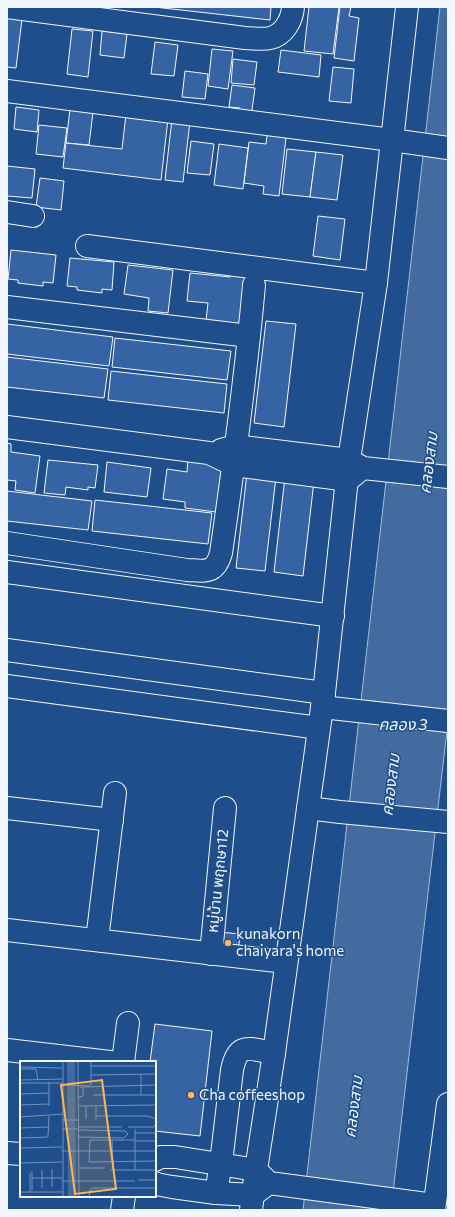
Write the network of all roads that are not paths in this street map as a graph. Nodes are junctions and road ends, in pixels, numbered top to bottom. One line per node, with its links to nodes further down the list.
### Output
1 (7, 7): 4 (street)
2 (293, 7): 4 (street)
3 (407, 7): 6 (street)
4 (35, 9)
5 (7, 91): 6 (street)
6 (402, 141): 7 (street); 11 (street)
7 (448, 148)
8 (7, 212): 9 (street)
9 (33, 216)
10 (87, 246): 11 (street)
11 (376, 283): 17 (street)
12 (254, 285): 14 (street)
13 (7, 307): 14 (street)
14 (250, 336): 16 (street)
15 (7, 427): 16 (street)
16 (234, 456): 17 (street); 19 (street)
17 (357, 470): 18 (street); 21 (street)
18 (448, 477)
19 (7, 543)
20 (7, 572): 21 (street)
21 (333, 616): 24 (street)
22 (7, 650): 24 (street)
23 (7, 686): 24 (street)
24 (322, 710): 25 (street); 29 (street)
25 (448, 721)
26 (115, 793): 30 (street)
27 (7, 808): 30 (street)
28 (225, 808): 34 (street, หมู่บ้าน พฤกษา12)
29 (308, 808): 31 (street); 35 (street)
30 (112, 820): 33 (street)
31 (448, 822)
32 (7, 930): 33 (street)
33 (97, 940): 34 (street)
34 (210, 954): 35 (street)
35 (286, 962): 38 (street)
36 (128, 1023): 40 (street)
37 (7, 1050): 39 (street)
38 (274, 1053): 45 (street); 47 (street)
39 (101, 1061)
40 (123, 1061)
41 (448, 1104): 50 (street)
42 (7, 1153): 43 (street)
43 (20, 1154)
44 (156, 1160): 45 (street)
45 (221, 1163): 47 (street); 48 (street)
46 (156, 1184): 48 (street)
47 (261, 1188): 48 (street); 50 (street)
48 (216, 1192)
49 (124, 1197): 51 (street)
50 (434, 1207)
51 (122, 1210)

